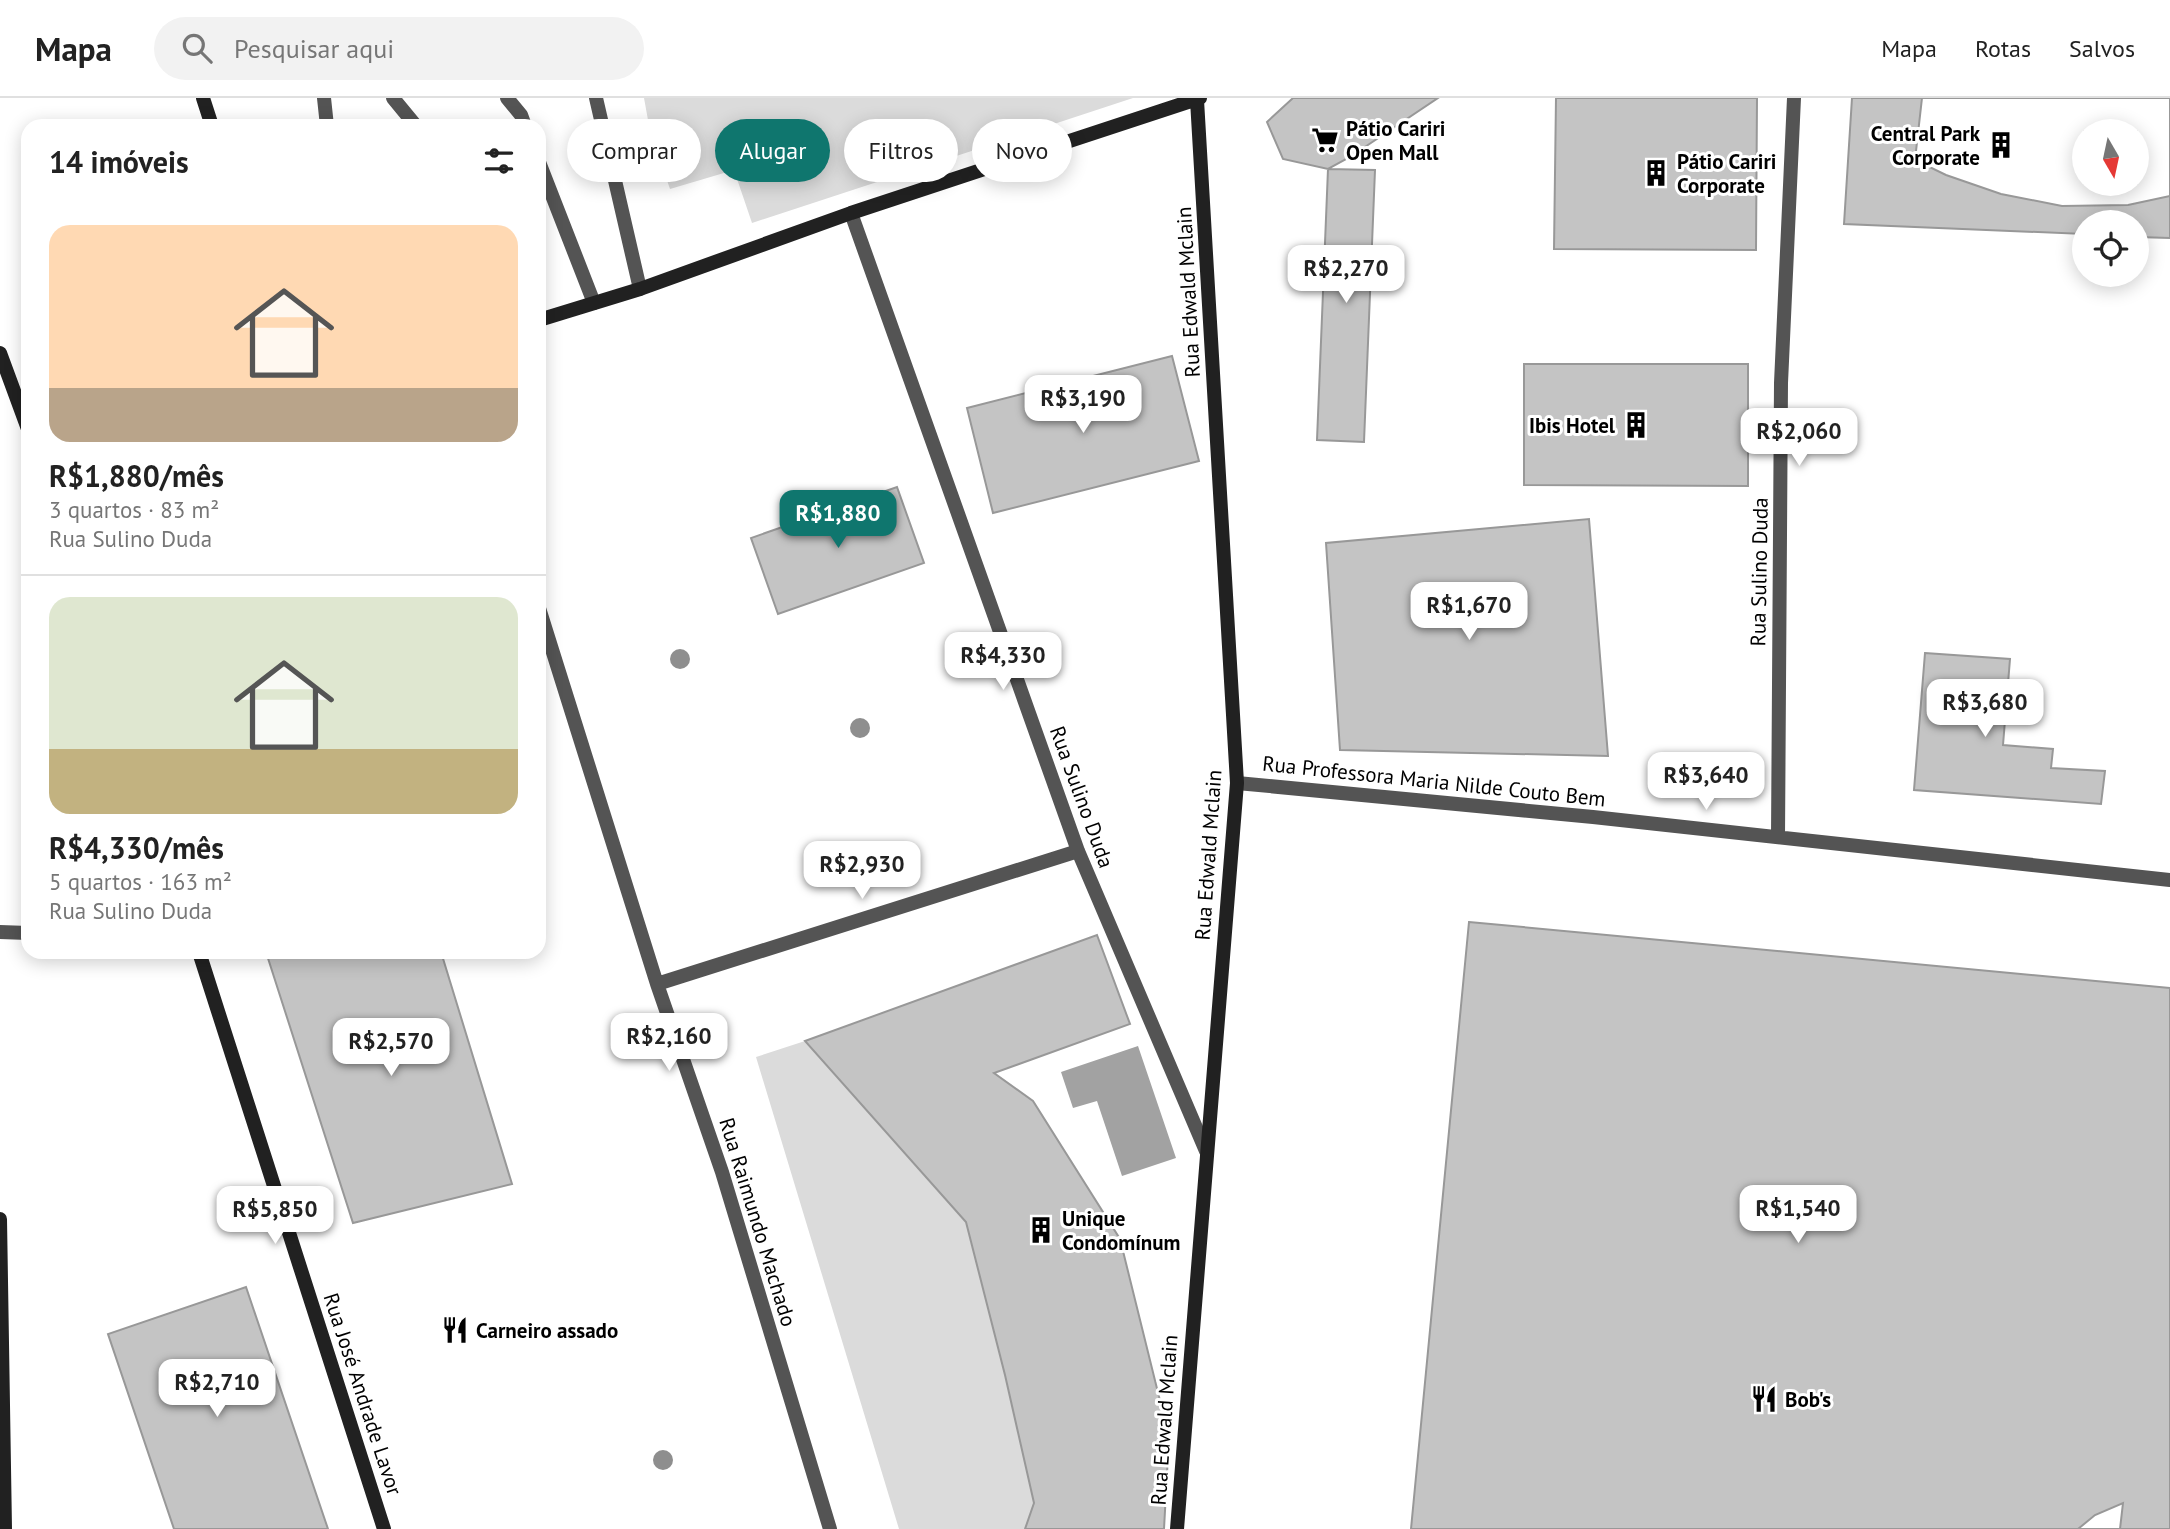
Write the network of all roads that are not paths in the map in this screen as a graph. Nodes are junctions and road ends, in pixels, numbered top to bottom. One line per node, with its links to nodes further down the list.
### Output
1 (203, 98): 8 (street)
2 (324, 98): 9 (street)
3 (393, 98): 10 (street)
4 (508, 98): 11 (street)
5 (596, 98): 14 (street)
6 (1794, 98): 21 (street, Rua Sulino Duda)
7 (1199, 99): 13 (street); 20 (street, Rua Edwald Mclain)
8 (210, 119)
9 (326, 119)
10 (410, 119)
11 (522, 119)
12 (546, 180): 15 (street)
13 (851, 213): 14 (street); 22 (street, Rua Sulino Duda)
14 (640, 289): 15 (street)
15 (594, 303): 16 (street)
16 (546, 318)
17 (0, 353): 18 (street)
18 (21, 410)
19 (546, 630): 27 (street, Rua Raimundo Machado)
20 (1237, 783): 21 (street, Rua Professora Maria Nilde Couto Bem); 28 (street, Rua Edwald Mclain)
21 (1778, 837): 23 (street, Rua Professora Maria Nilde Couto Bem)
22 (1078, 851): 27 (street); 28 (street, Rua Sulino Duda)
23 (2170, 880)
24 (0, 932): 25 (street)
25 (21, 933)
26 (201, 959): 31 (street, Rua José Andrade Lavor)
27 (657, 984): 32 (street, Rua Raimundo Machado)
28 (1206, 1151): 33 (street, Rua Edwald Mclain)
29 (0, 1219): 30 (street)
30 (5, 1529)
31 (384, 1529)
32 (830, 1529)
33 (1177, 1529)

